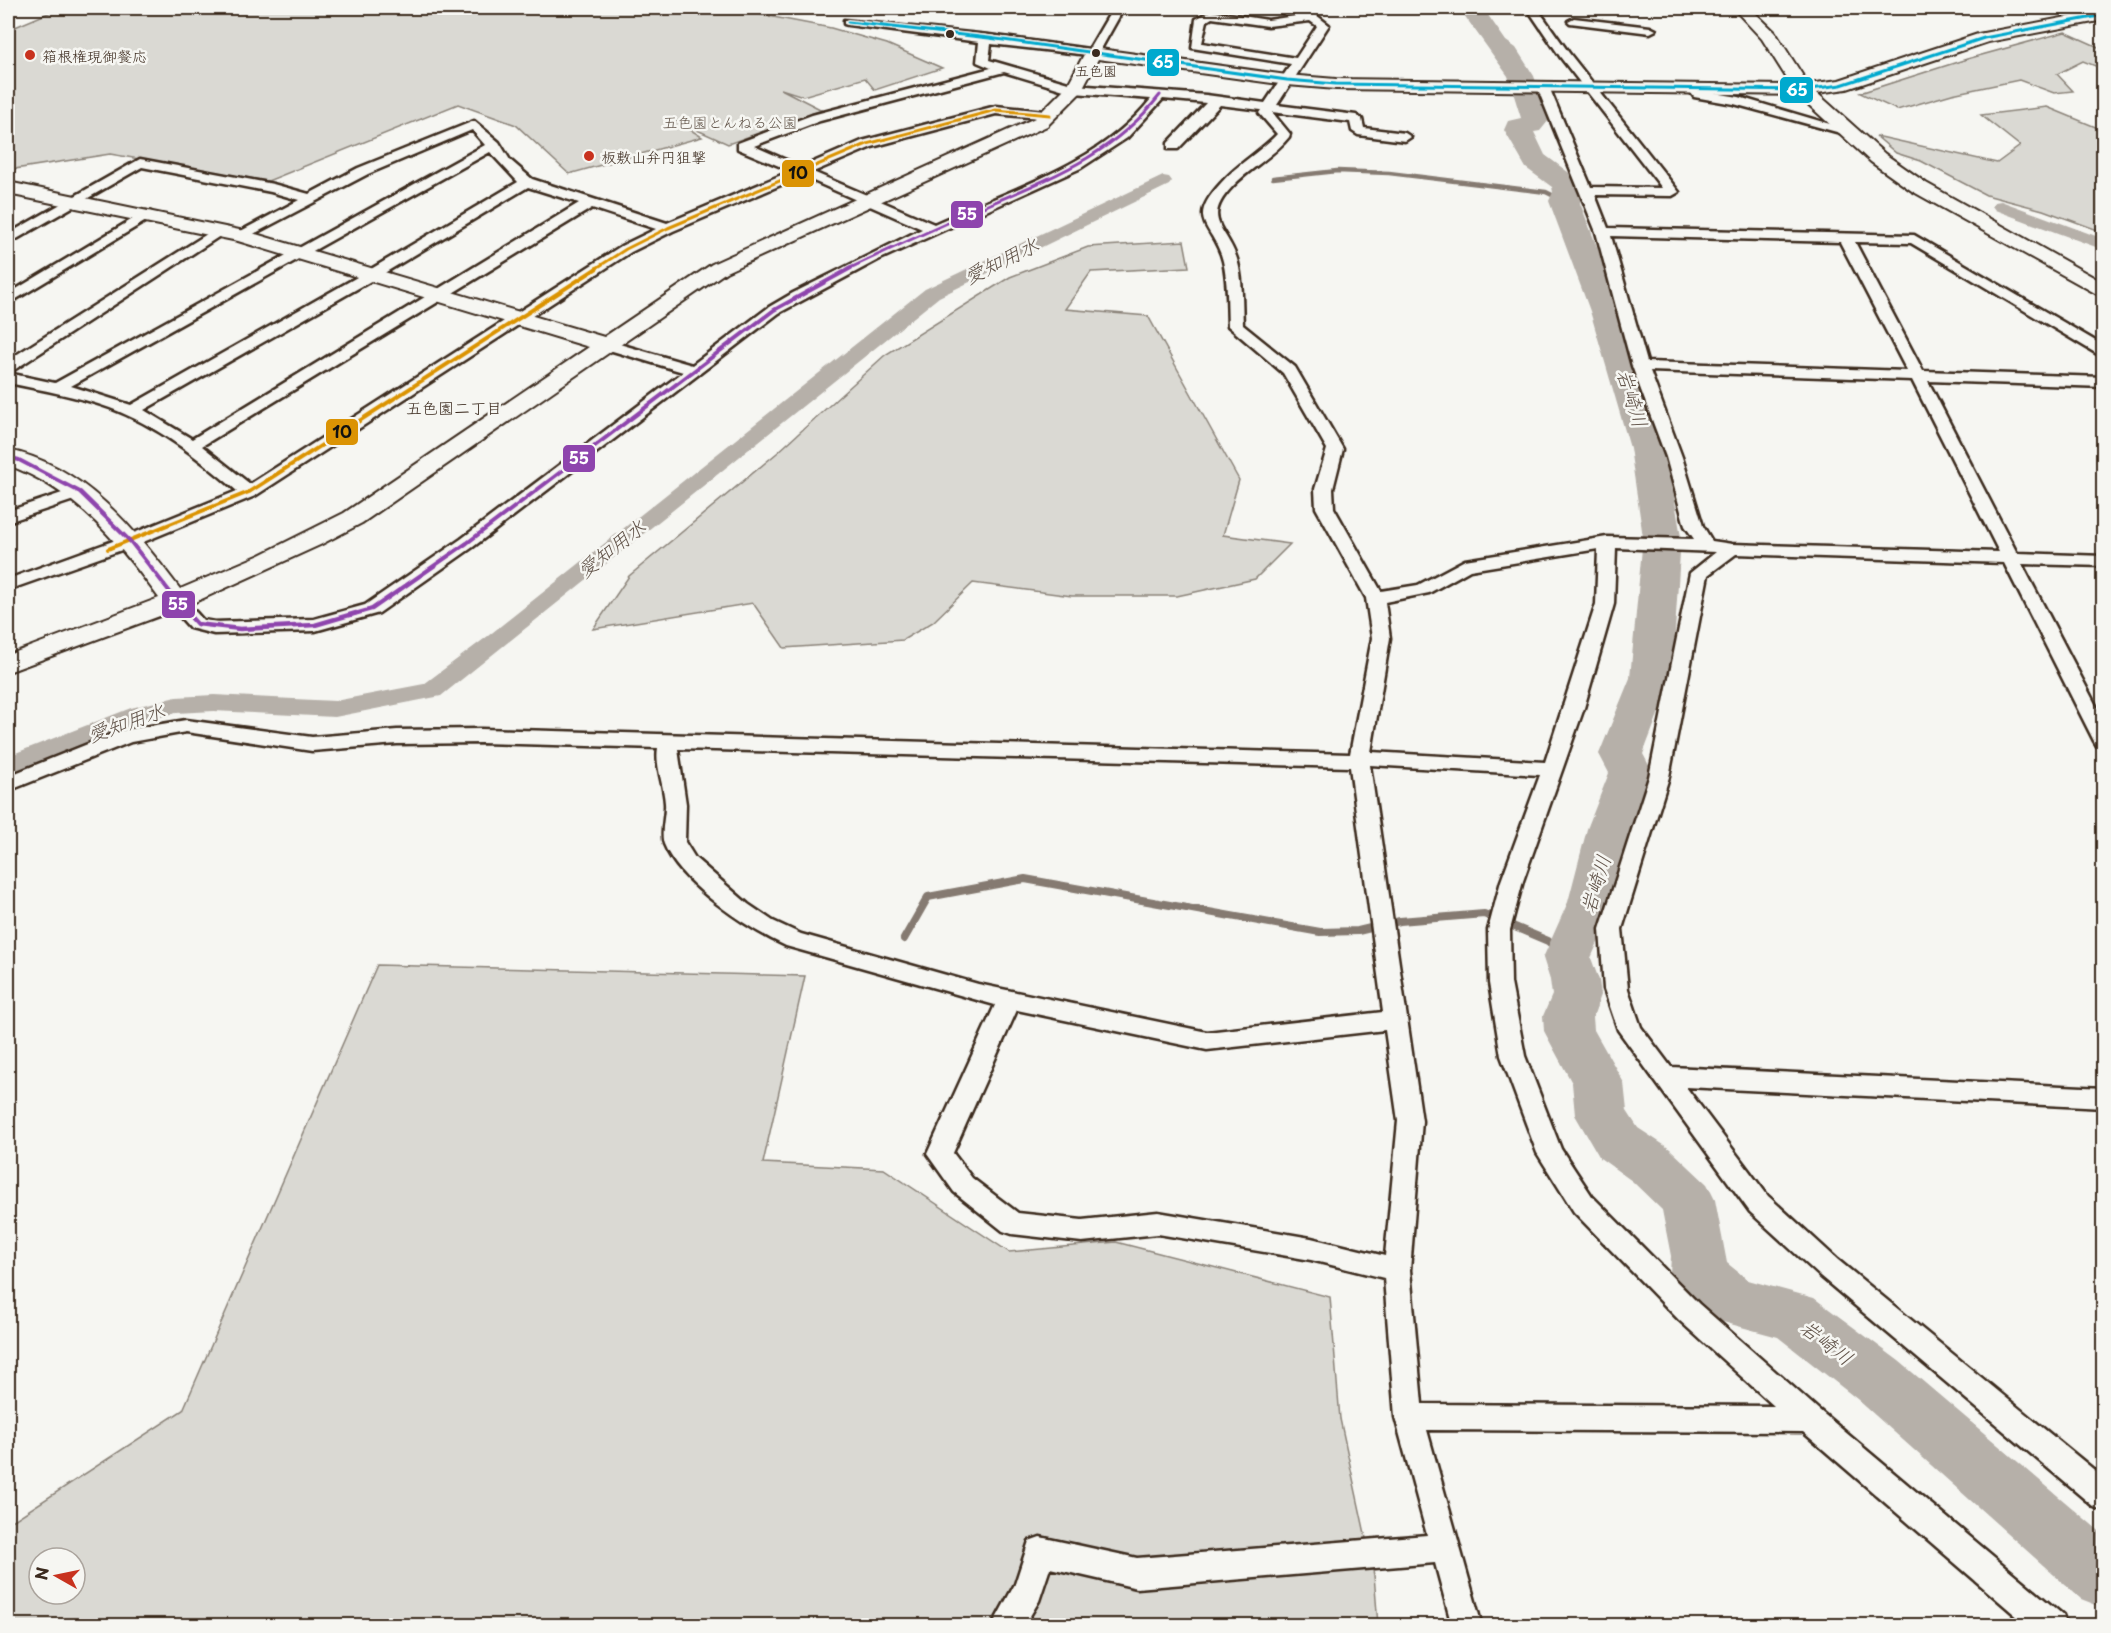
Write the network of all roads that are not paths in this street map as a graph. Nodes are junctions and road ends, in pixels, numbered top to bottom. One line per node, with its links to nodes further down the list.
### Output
1 (1118, 8): 12 (street)
2 (1300, 8): 7 (street)
3 (1532, 8): 10 (street)
4 (1741, 8): 20 (street)
5 (1575, 9): 10 (street)
6 (2103, 15): 20 (street)
7 (1312, 17): 13 (street); 13 (street)
8 (848, 22): 11 (street)
9 (1650, 30): 10 (street)
10 (1564, 32): 17 (street)
11 (988, 38): 12 (street); 14 (street)
12 (1093, 53): 15 (street); 18 (street)
13 (1301, 62): 15 (street)
14 (1001, 69): 18 (street); 29 (street)
15 (1287, 80): 16 (street); 23 (street)
16 (1541, 87): 17 (street); 32 (street)
17 (1593, 88): 19 (street); 32 (street)
18 (1074, 89): 21 (street); 24 (street)
19 (1694, 89): 20 (street); 25 (street)
20 (1803, 90): 25 (street)
21 (1160, 95): 22 (street); 39 (street)
22 (1216, 101): 23 (street); 28 (street)
23 (1269, 106): 26 (street); 73 (street)
24 (1050, 115): 29 (street); 34 (street)
25 (1844, 130): 47 (street)
26 (1405, 137)
27 (494, 145): 30 (street); 33 (street); 45 (street)
28 (1173, 146)
29 (802, 172): 34 (street); 38 (street)
30 (527, 182): 36 (street); 46 (street)
31 (8, 189): 35 (street)
32 (1585, 190): 41 (street)
33 (311, 199): 35 (street); 42 (street)
34 (867, 200): 39 (street); 51 (street)
35 (74, 201): 37 (street); 44 (street)
36 (588, 204): 38 (street); 48 (street)
37 (146, 215): 40 (street); 49 (street)
38 (668, 228): 50 (street)
39 (934, 229): 55 (street)
40 (218, 231): 42 (street); 54 (street)
41 (1603, 232): 43 (street); 53 (street)
42 (242, 236): 45 (street)
43 (1846, 239): 52 (street); 56 (street)
44 (8, 240)
45 (300, 253): 46 (street); 59 (street)
46 (371, 275): 48 (street); 60 (street)
47 (2103, 292)
48 (440, 295): 50 (street); 61 (street)
49 (8, 300)
50 (518, 318): 51 (street); 64 (street)
51 (604, 344): 55 (street); 74 (street)
52 (2103, 353)
53 (1640, 366): 56 (street); 68 (street)
54 (8, 367)
55 (694, 370): 74 (street)
56 (1919, 376): 58 (street); 70 (street)
57 (8, 378): 59 (street)
58 (2103, 382)
59 (57, 388): 60 (street)
60 (131, 411): 61 (street)
61 (193, 446): 64 (street)
62 (8, 457): 63 (street)
63 (80, 492): 65 (street); 66 (street)
64 (249, 492): 66 (street)
65 (8, 517)
66 (130, 540): 72 (street); 74 (street)
67 (1607, 542): 68 (street); 73 (street); 79 (street)
68 (1701, 545): 69 (street)
69 (1732, 549): 70 (street); 83 (street)
70 (2008, 557): 71 (street); 77 (street)
71 (2103, 561)
72 (8, 585)
73 (1375, 598): 78 (street)
74 (175, 601): 75 (street)
75 (8, 664)
76 (669, 741): 78 (street); 80 (street); 81 (street)
77 (2103, 741)
78 (1359, 761): 79 (street); 82 (street)
79 (1553, 769): 87 (street)
80 (8, 784)
81 (1010, 999): 82 (street); 85 (street)
82 (1395, 1020): 85 (street)
83 (1663, 1076): 84 (street); 88 (street)
84 (2103, 1098)
85 (1397, 1270): 86 (street)
86 (1410, 1417): 87 (street); 89 (street)
87 (1809, 1419): 92 (street)
88 (2103, 1497)
89 (1447, 1548): 90 (street); 91 (street)
90 (1007, 1626)
91 (1467, 1626)
92 (2052, 1626)

